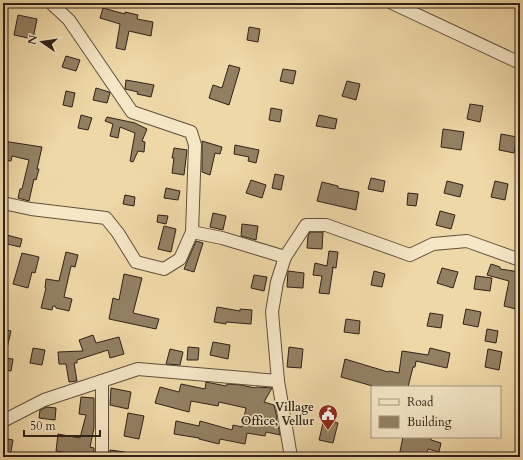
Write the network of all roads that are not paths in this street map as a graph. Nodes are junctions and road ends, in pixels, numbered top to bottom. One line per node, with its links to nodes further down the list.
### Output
1 (51, 3): 5 (street)
2 (392, 3): 3 (street)
3 (520, 63)
4 (3, 203): 5 (street)
5 (192, 232): 6 (street)
6 (285, 257): 7 (street); 9 (street)
7 (520, 260)
8 (102, 381): 9 (street); 10 (street); 11 (street)
9 (278, 381): 12 (street)
10 (3, 421)
11 (102, 457)
12 (291, 457)

